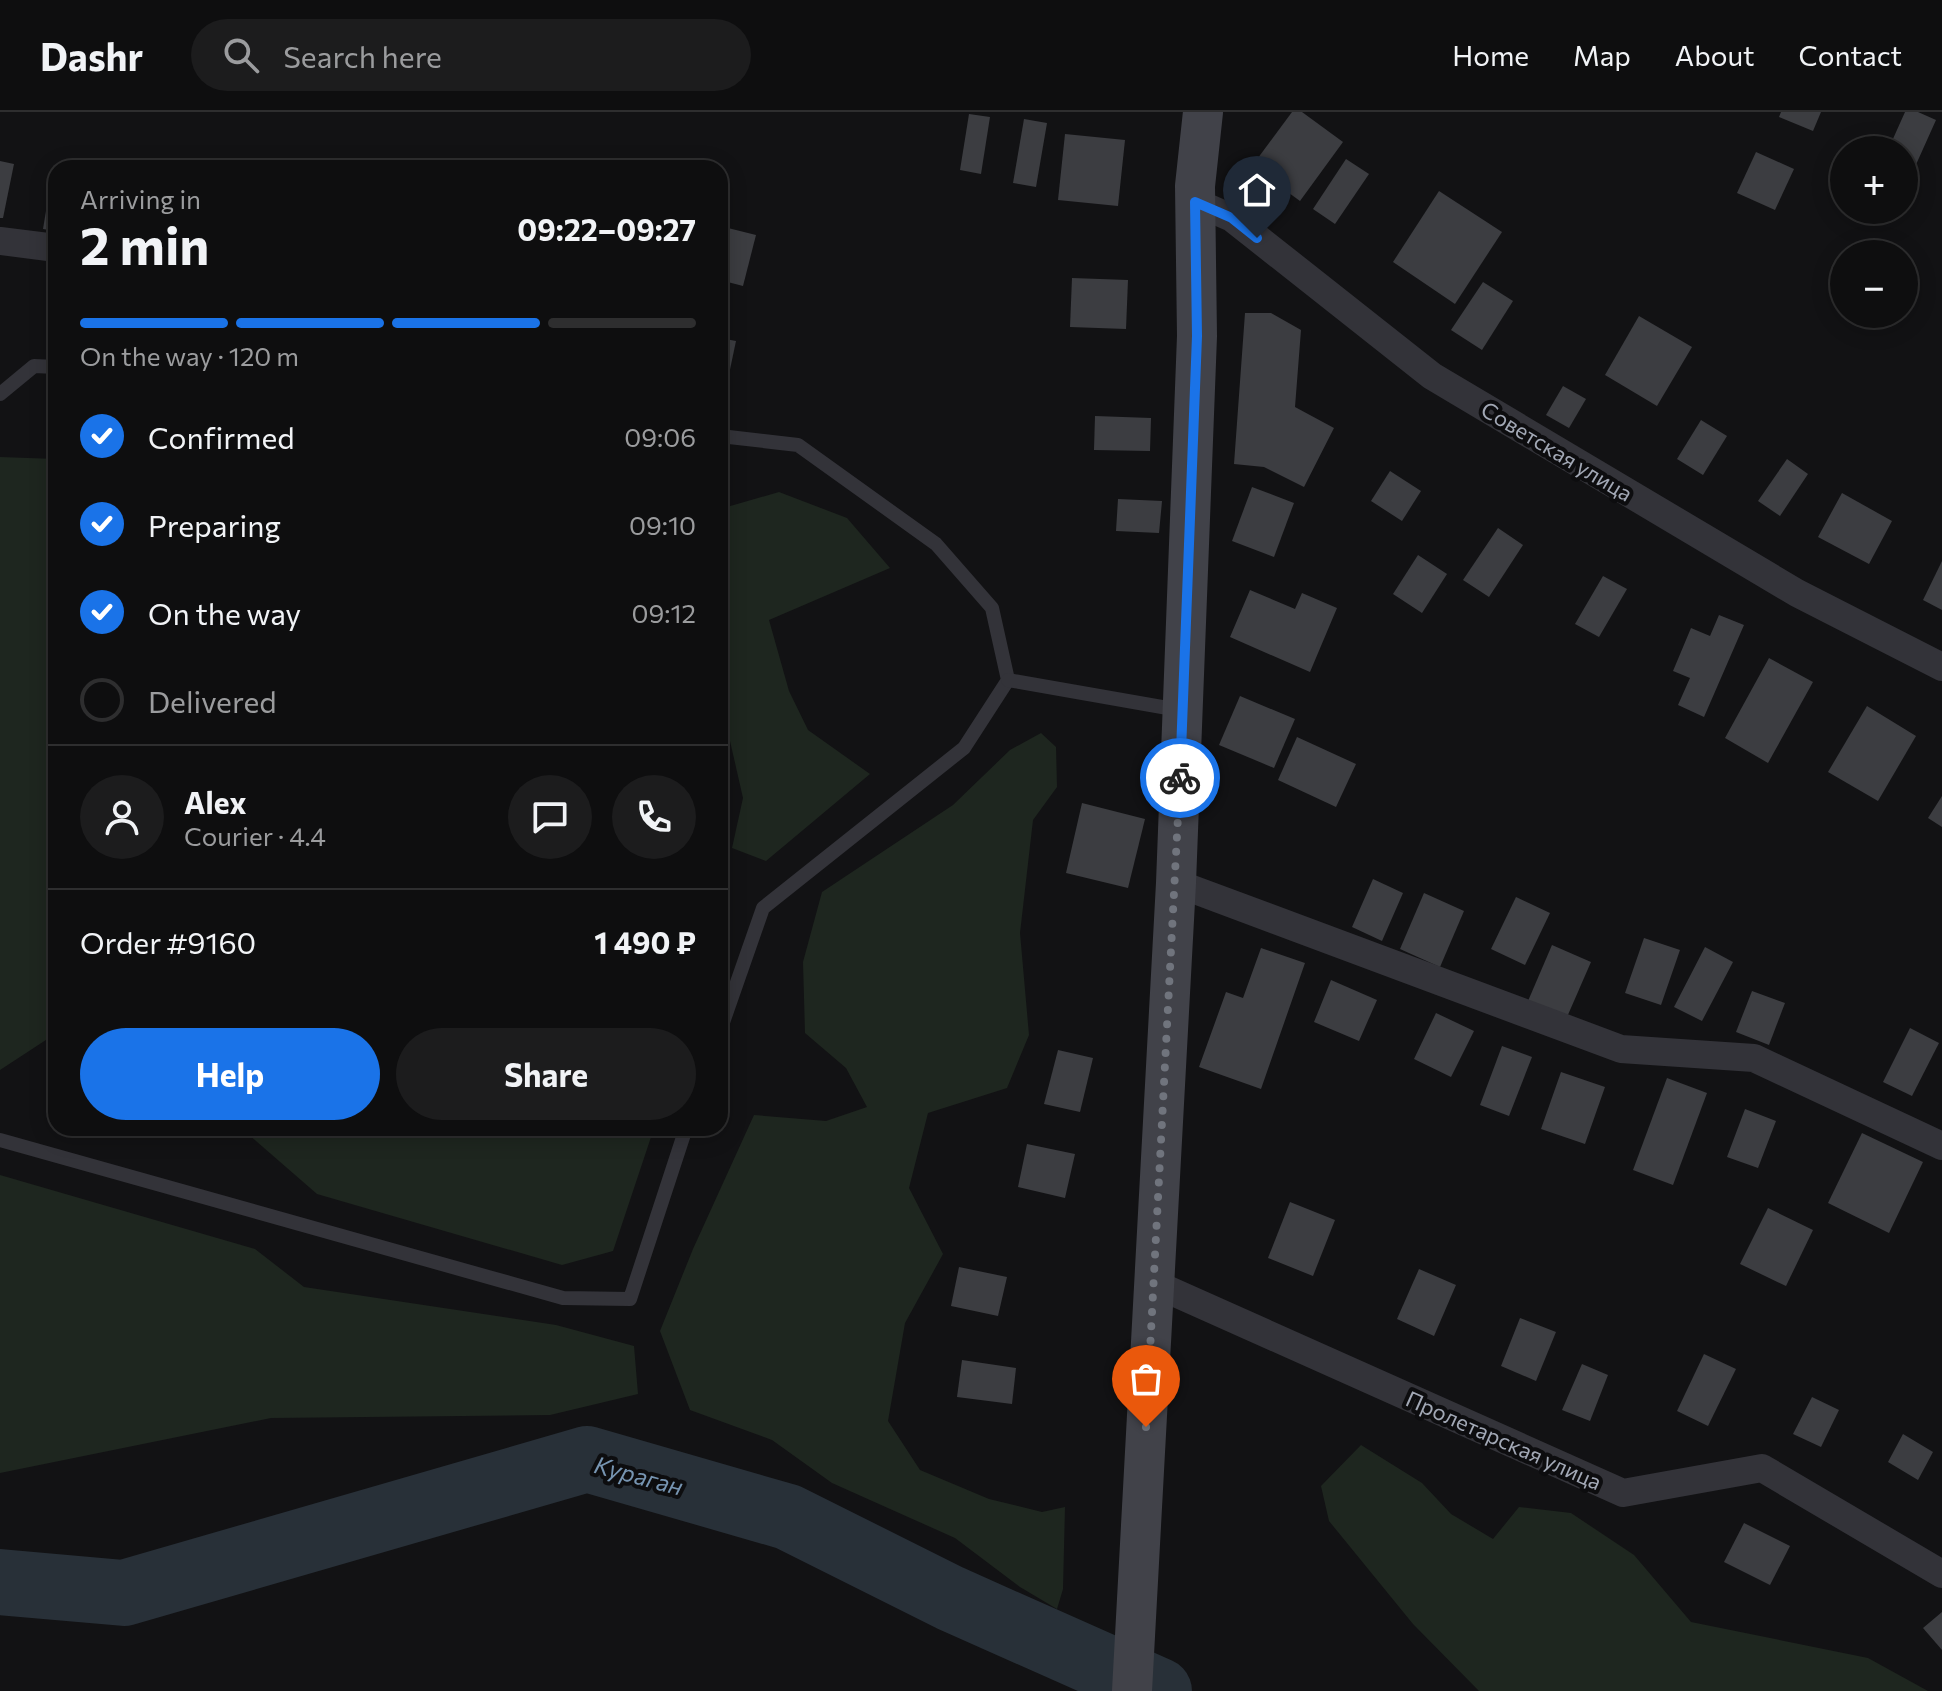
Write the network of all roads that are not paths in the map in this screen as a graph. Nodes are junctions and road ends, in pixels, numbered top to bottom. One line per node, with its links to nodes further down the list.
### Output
1 (1172, 112): 3 (main road)
2 (1203, 112): 3 (main road)
3 (1195, 194): 9 (street, Советская улица); 11 (main road)
4 (0, 241): 5 (street)
5 (48, 247)
6 (48, 367): 7 (lane)
7 (0, 394)
8 (728, 437): 10 (lane)
9 (1942, 667)
10 (1008, 680): 11 (lane); 13 (lane)
11 (1183, 711): 12 (main road)
12 (1176, 883): 16 (street); 17 (main road)
13 (728, 1008)
14 (683, 1136): 15 (lane)
15 (0, 1140)
16 (1942, 1146)
17 (1153, 1283): 18 (street, Пролетарская улица); 19 (main road)
18 (1942, 1574)
19 (1132, 1691)

